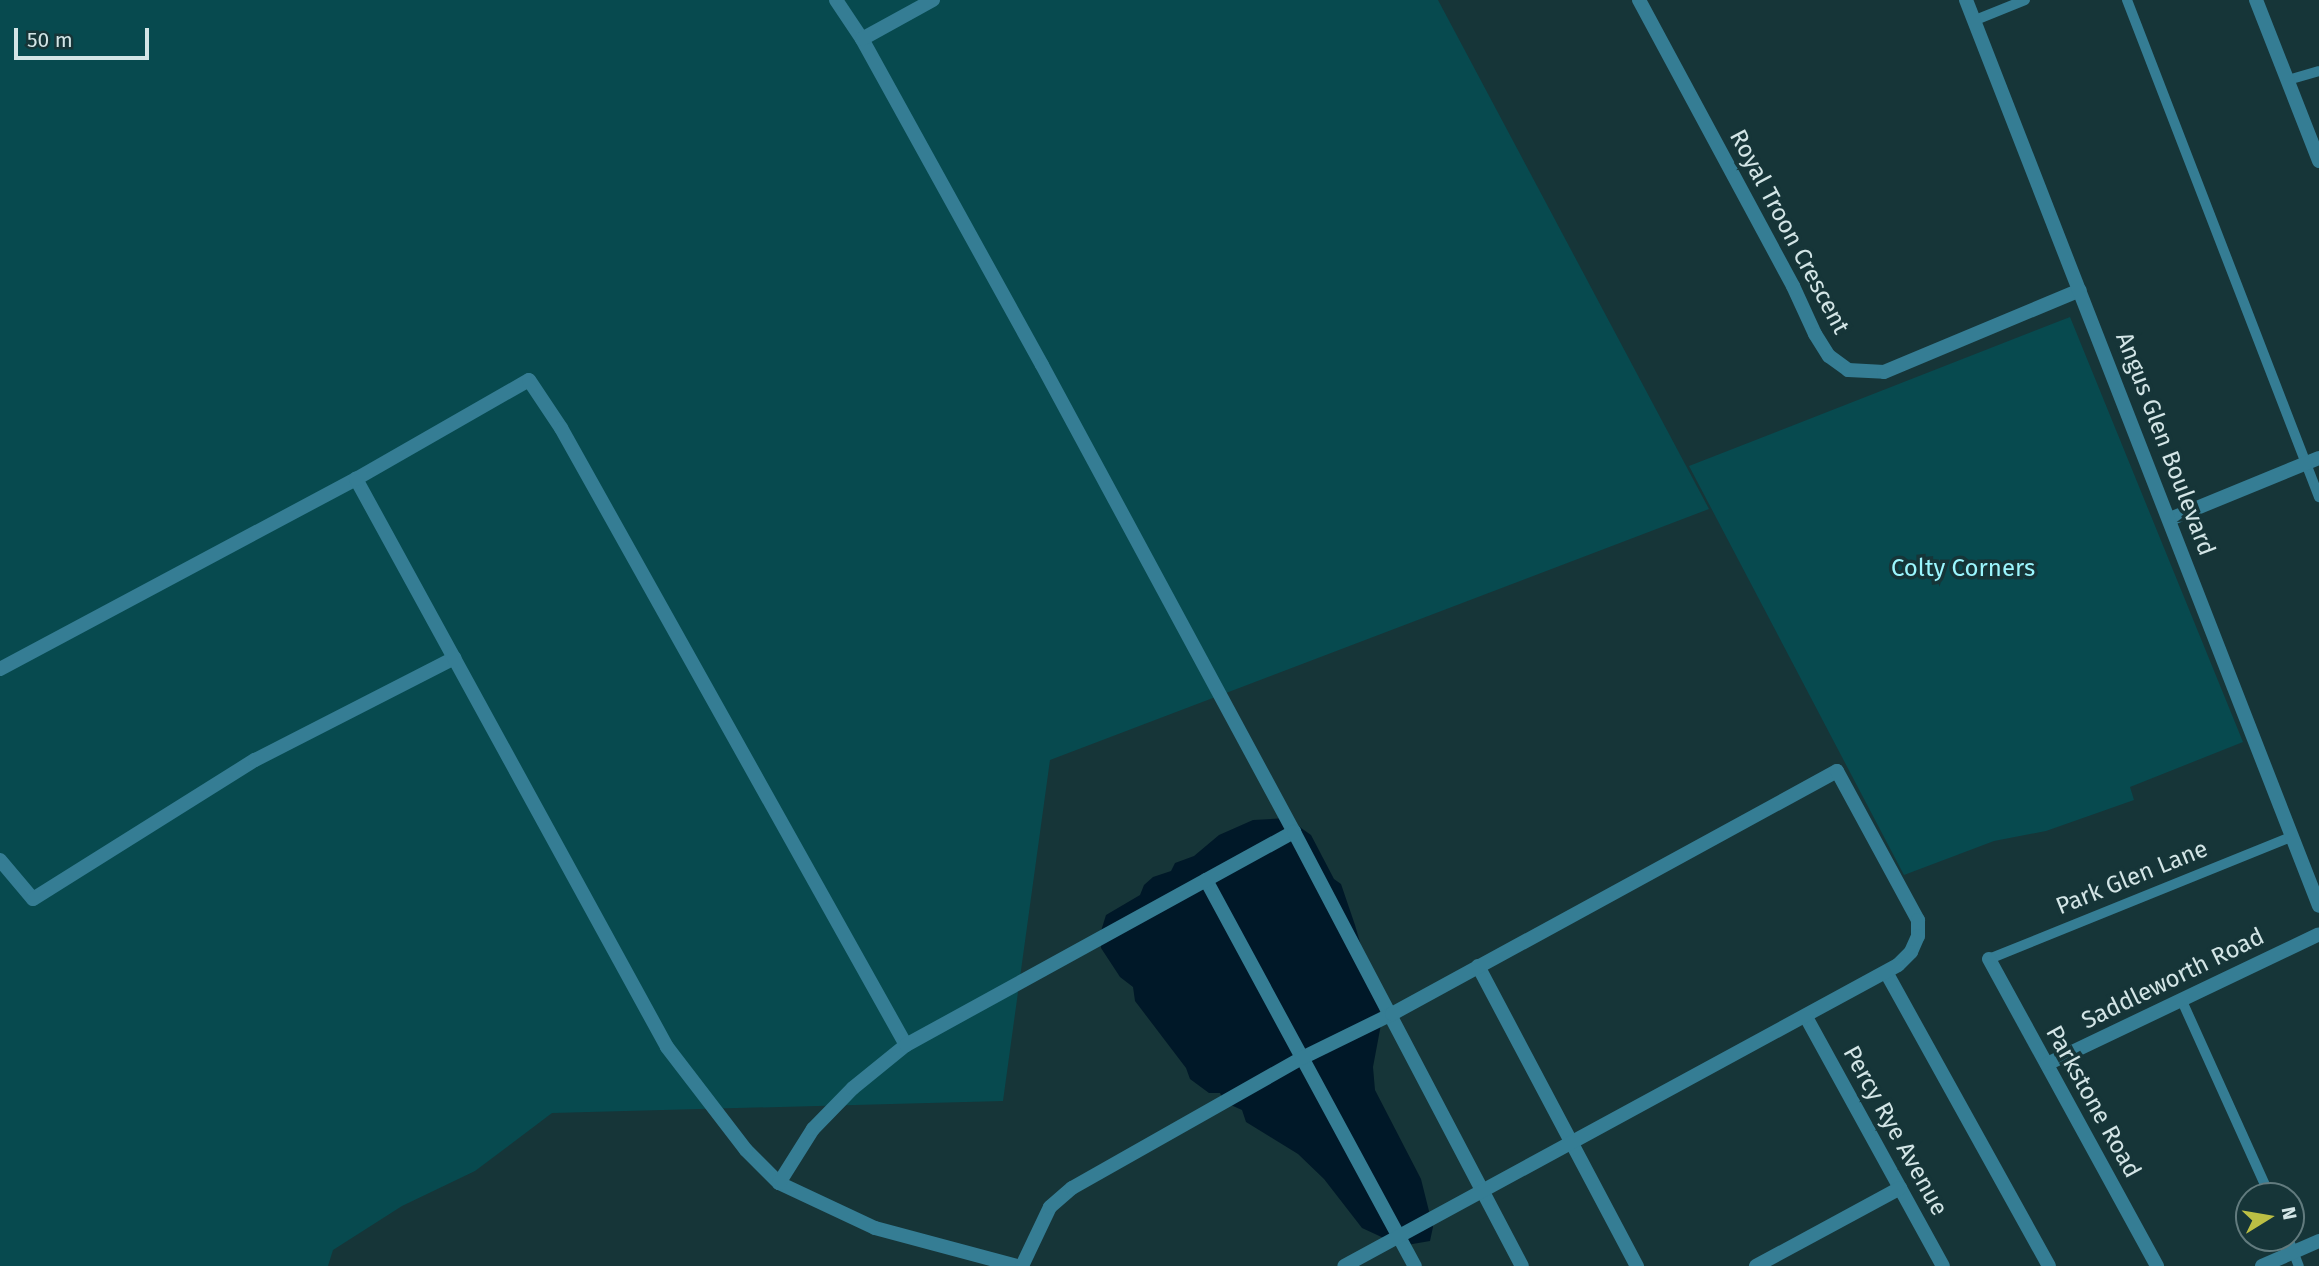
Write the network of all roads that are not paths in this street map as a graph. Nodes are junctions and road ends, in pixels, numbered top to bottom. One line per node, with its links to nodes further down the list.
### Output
1 (836, 0): 9 (street)
2 (933, 0): 9 (street)
3 (1639, 0): 13 (street, Royal Troon Crescent)
4 (1966, 0): 8 (street, Angus Glen Boulevard)
5 (2025, 0): 8 (lane)
6 (2127, 0): 14 (lane)
7 (2256, 0): 11 (street)
8 (1973, 21): 13 (street, Angus Glen Boulevard)
9 (862, 39): 20 (street)
10 (2319, 71): 11 (lane)
11 (2288, 80): 12 (street)
12 (2319, 161)
13 (2080, 290): 17 (street, Angus Glen Boulevard)
14 (2312, 461): 16 (lane); 17 (street)
15 (356, 479): 18 (street); 19 (street); 32 (street)
16 (2319, 497)
17 (2170, 519): 21 (street, Angus Glen Boulevard)
18 (454, 658): 22 (street); 36 (street)
19 (0, 669)
20 (1294, 832): 23 (street); 30 (street)
21 (2291, 836): 24 (street, Angus Glen Boulevard); 26 (lane, Park Glen Lane)
22 (0, 860)
23 (1206, 880): 32 (street); 33 (street)
24 (2319, 906)
25 (2319, 934): 29 (street, Saddleworth Road)
26 (1989, 959): 34 (street, Parkstone Road)
27 (1478, 966): 28 (street); 30 (street); 35 (street)
28 (1886, 972): 31 (street); 50 (street)
29 (2182, 1000): 34 (street, Saddleworth Road); 37 (lane)
30 (1392, 1014): 33 (street); 39 (street)
31 (1806, 1017): 35 (street); 38 (street, Percy Rye Avenue)
32 (906, 1045): 36 (street)
33 (1302, 1058): 40 (street); 43 (street)
34 (2047, 1064): 51 (street, Parkstone Road)
35 (1573, 1142): 39 (street); 47 (street)
36 (779, 1182): 42 (street)
37 (2264, 1182)
38 (1900, 1188): 48 (street); 49 (street, Percy Rye Avenue)
39 (1483, 1189): 40 (street); 46 (street)
40 (1398, 1236): 44 (street); 45 (street)
41 (2281, 1252): 52 (street)
42 (1017, 1266)
43 (1022, 1266)
44 (1344, 1266)
45 (1415, 1266)
46 (1522, 1266)
47 (1637, 1266)
48 (1756, 1266)
49 (1943, 1266)
50 (2049, 1266)
51 (2157, 1266)
52 (2262, 1266)

